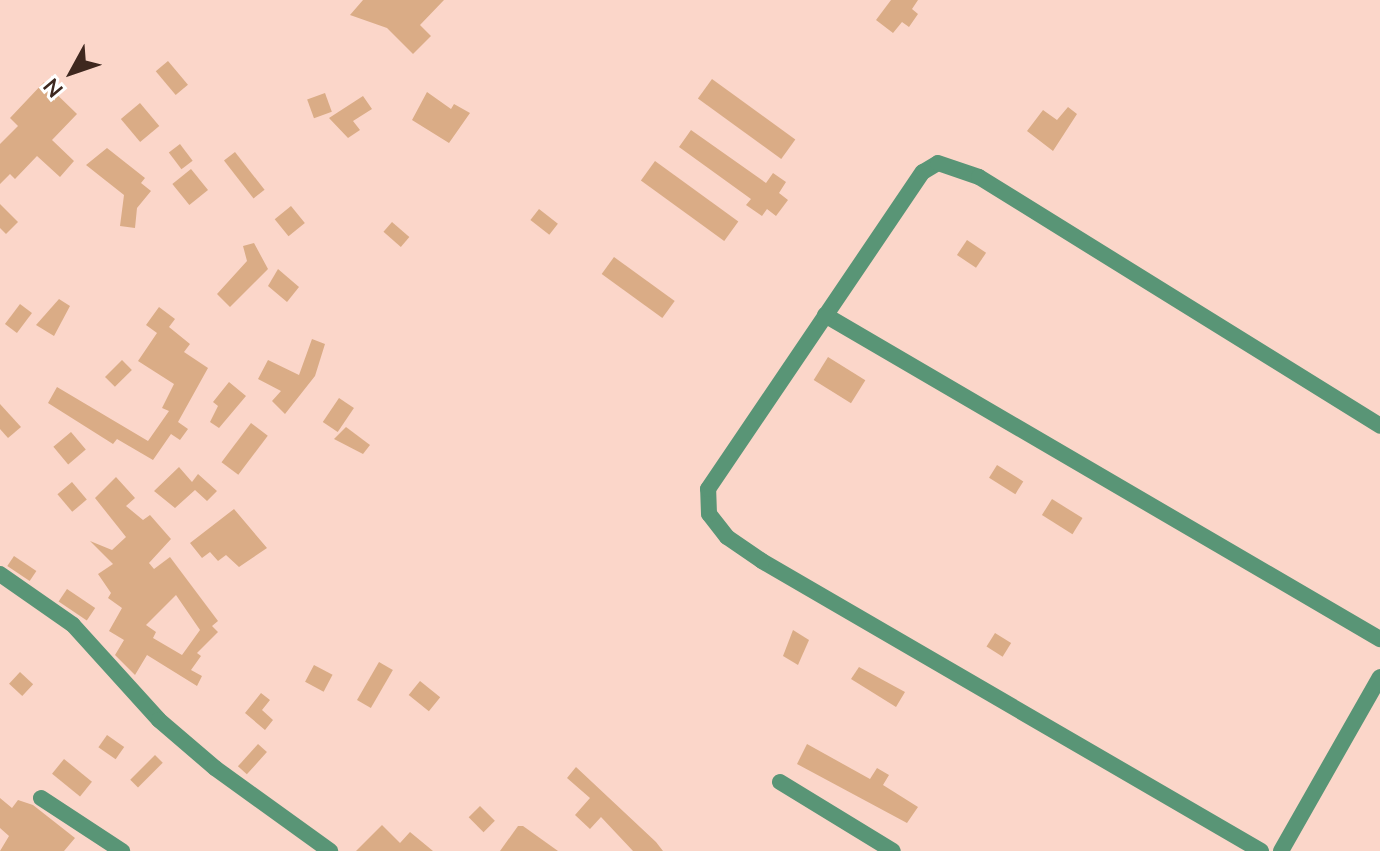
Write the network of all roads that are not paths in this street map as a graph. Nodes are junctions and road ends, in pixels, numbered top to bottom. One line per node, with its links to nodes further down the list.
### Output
1 (825, 315): 2 (street); 4 (street); 11 (street)
2 (1380, 426)
3 (0, 574): 9 (street)
4 (1380, 639)
5 (1380, 677): 12 (street)
6 (780, 782): 10 (street)
7 (41, 798): 8 (street)
8 (122, 851)
9 (330, 851)
10 (893, 851)
11 (1261, 851)
12 (1281, 851)

